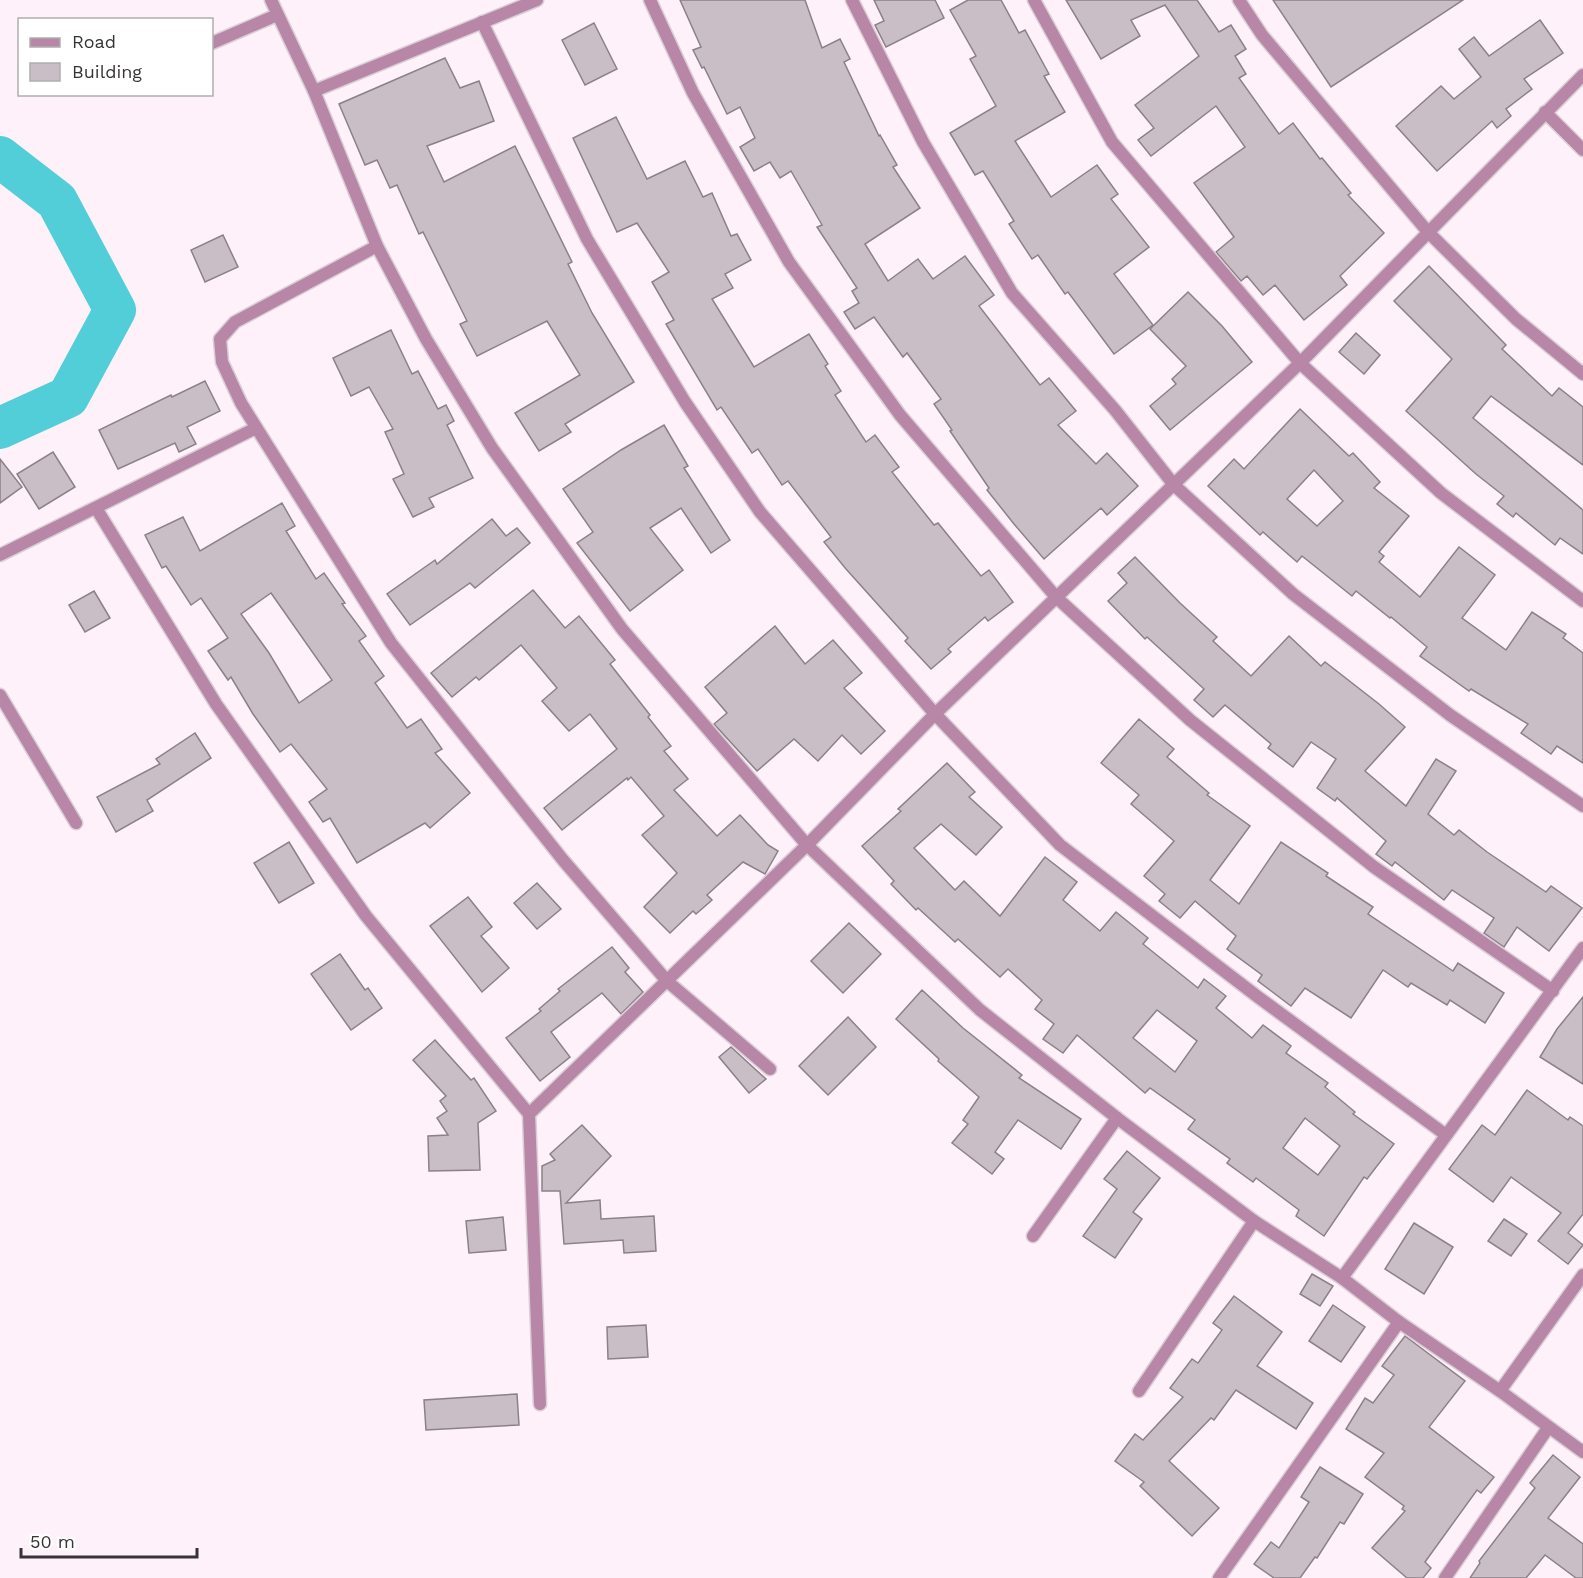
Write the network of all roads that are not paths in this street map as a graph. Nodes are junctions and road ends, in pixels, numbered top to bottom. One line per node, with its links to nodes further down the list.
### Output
1 (271, 0): 7 (street)
2 (537, 0): 8 (street)
3 (650, 0): 22 (street)
4 (852, 0): 19 (street)
5 (1034, 0): 16 (street)
6 (1239, 0): 14 (street)
7 (276, 15): 9 (street); 11 (street)
8 (482, 22): 11 (street); 25 (street)
9 (213, 43)
10 (1583, 75): 12 (street)
11 (314, 91): 15 (street)
12 (1545, 112): 13 (street); 14 (street)
13 (1583, 150)
14 (1428, 232): 16 (street); 17 (street)
15 (377, 246): 18 (street); 28 (street)
16 (1300, 363): 19 (street); 23 (street)
17 (1583, 374)
18 (256, 429): 20 (street); 30 (street)
19 (1174, 485): 22 (street); 26 (street)
20 (96, 508): 21 (street); 33 (street)
21 (0, 555)
22 (1056, 597): 25 (street); 31 (street)
23 (1583, 601)
24 (0, 695): 27 (street)
25 (935, 714): 28 (street); 35 (street)
26 (1583, 806)
27 (76, 823)
28 (807, 845): 30 (street); 34 (street)
29 (1583, 948): 31 (street)
30 (667, 981): 32 (street); 33 (street)
31 (1553, 991): 35 (street)
32 (770, 1069)
33 (528, 1114): 43 (street)
34 (1117, 1118): 36 (street); 37 (street)
35 (1446, 1135): 39 (street)
36 (1254, 1221): 39 (street); 41 (street)
37 (1033, 1236)
38 (1583, 1275): 42 (street)
39 (1342, 1278): 40 (street)
40 (1399, 1322): 42 (street); 46 (street)
41 (1139, 1391)
42 (1500, 1391): 44 (street)
43 (540, 1404)
44 (1548, 1428): 45 (street); 47 (street)
45 (1583, 1452)
46 (1219, 1578)
47 (1445, 1578)

